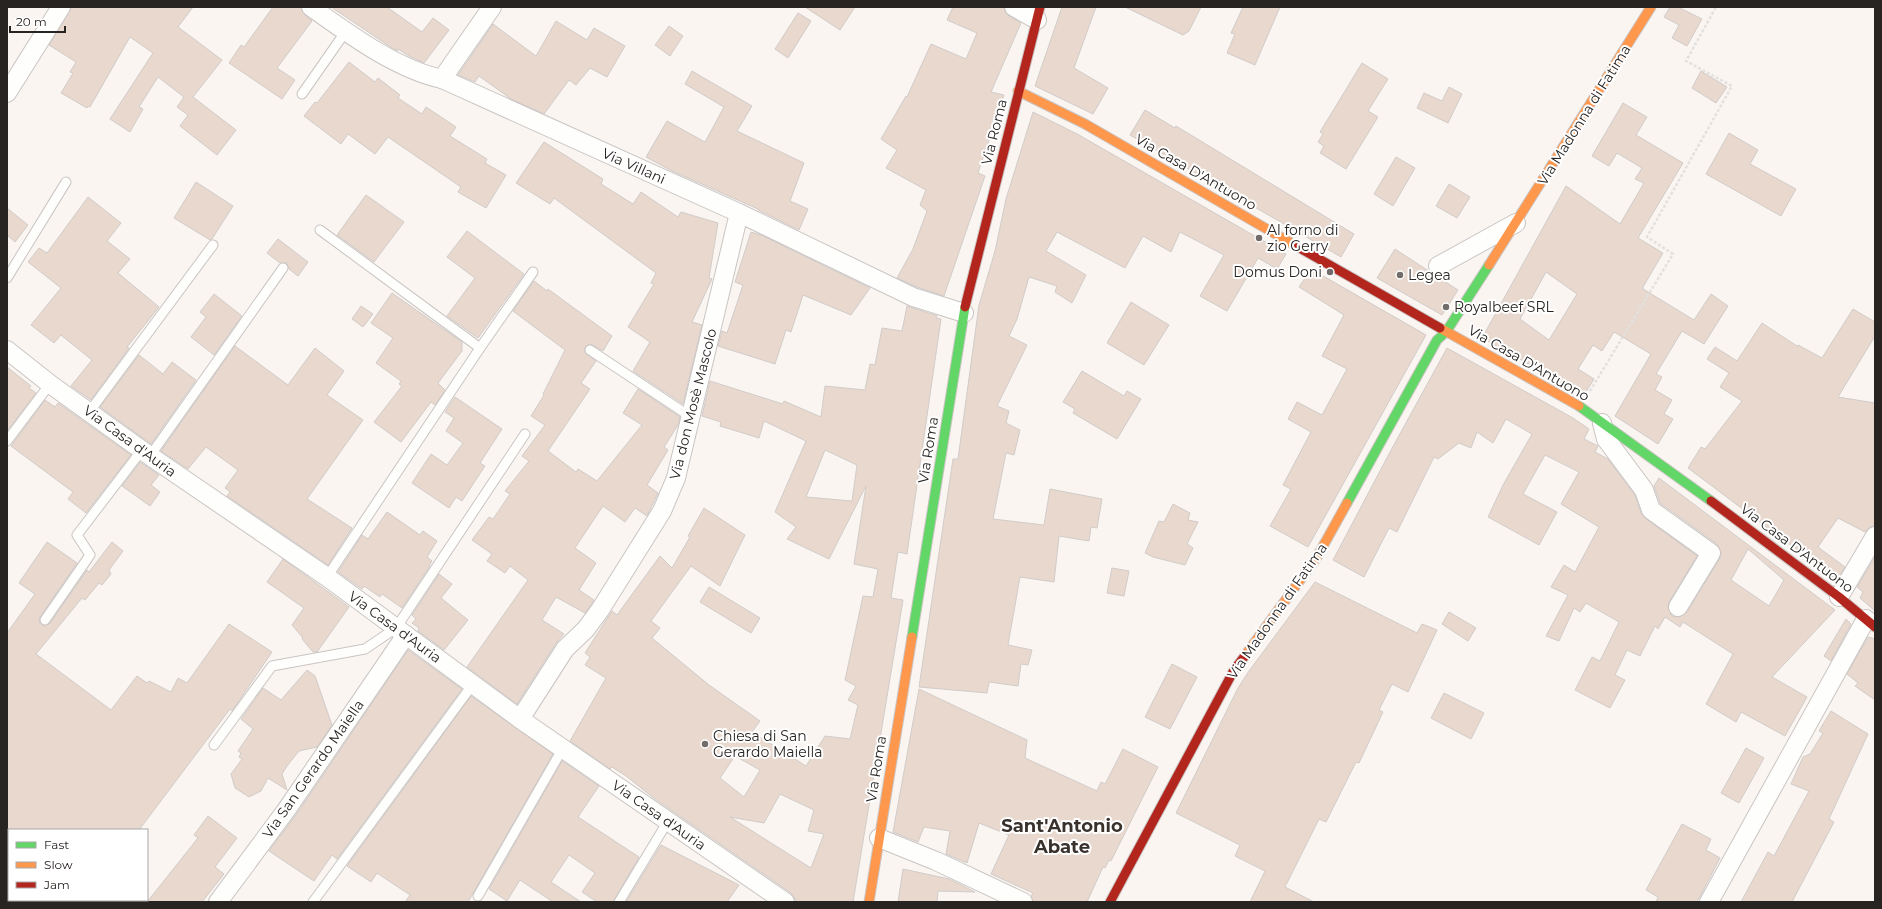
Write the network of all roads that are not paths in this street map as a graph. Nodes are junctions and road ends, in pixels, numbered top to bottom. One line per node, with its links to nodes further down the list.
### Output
1 (61, 7): 10 (street)
2 (310, 7): 7 (street, Via Villani)
3 (492, 7): 8 (street)
4 (1014, 7): 6 (street)
5 (1651, 7): 14 (street, Via Madonna di Fatima)
6 (1039, 14): 9 (street, Via Roma)
7 (346, 31): 8 (street, Via Villani); 11 (lane)
8 (442, 79): 13 (street, Via Villani)
9 (1018, 91): 21 (street, Via Roma); 22 (street, Via Casa D'Antuono)
10 (7, 93)
11 (302, 94)
12 (66, 182): 20 (lane)
13 (739, 213): 21 (street, Via Villani); 28 (street, Via don Mosè Mascolo)
14 (1516, 223): 17 (street, Via Madonna di Fatima); 22 (street, Via Madonna di Fatima)
15 (320, 230): 23 (lane)
16 (213, 245): 27 (lane)
17 (1438, 266)
18 (283, 268): 32 (lane)
19 (533, 272): 23 (lane)
20 (7, 278)
21 (964, 313): 45 (street, Via Roma)
22 (1446, 332): 29 (street, Via Casa D'Antuono); 53 (street, Via Madonna di Fatima)
23 (480, 348): 34 (lane)
24 (7, 350): 26 (street, Via Casa d'Auria)
25 (590, 350): 28 (lane)
26 (50, 384): 27 (street, Via Casa d'Auria); 31 (lane)
27 (90, 411): 32 (street, Via Casa d'Auria)
28 (691, 417): 41 (street, Via don Mosè Mascolo)
29 (1602, 423): 35 (street, Via Casa D'Antuono); 36 (street)
30 (525, 434): 39 (lane)
31 (7, 441)
32 (146, 453): 34 (street, Via Casa d'Auria); 37 (lane)
33 (1875, 536): 35 (street)
34 (327, 577): 39 (street, Via Casa d'Auria)
35 (1839, 597): 38 (street, Via Casa D'Antuono)
36 (1678, 607)
37 (45, 620)
38 (1870, 623): 54 (street)
39 (401, 631): 40 (street, Via Casa d'Auria); 42 (lane); 47 (street, Via San Gerardo Maiella)
40 (473, 684): 41 (street, Via Casa d'Auria); 48 (lane)
41 (520, 719): 43 (street, Via Casa d'Auria)
42 (214, 745)
43 (564, 748): 44 (street, Via Casa d'Auria); 46 (lane)
44 (668, 820): 49 (lane); 50 (street, Via Casa d'Auria)
45 (879, 838): 51 (street, Via Roma); 52 (street)
46 (478, 896)
47 (218, 902)
48 (313, 902)
49 (619, 902)
50 (784, 902)
51 (869, 902)
52 (1023, 902)
53 (1110, 902)
54 (1709, 902)

